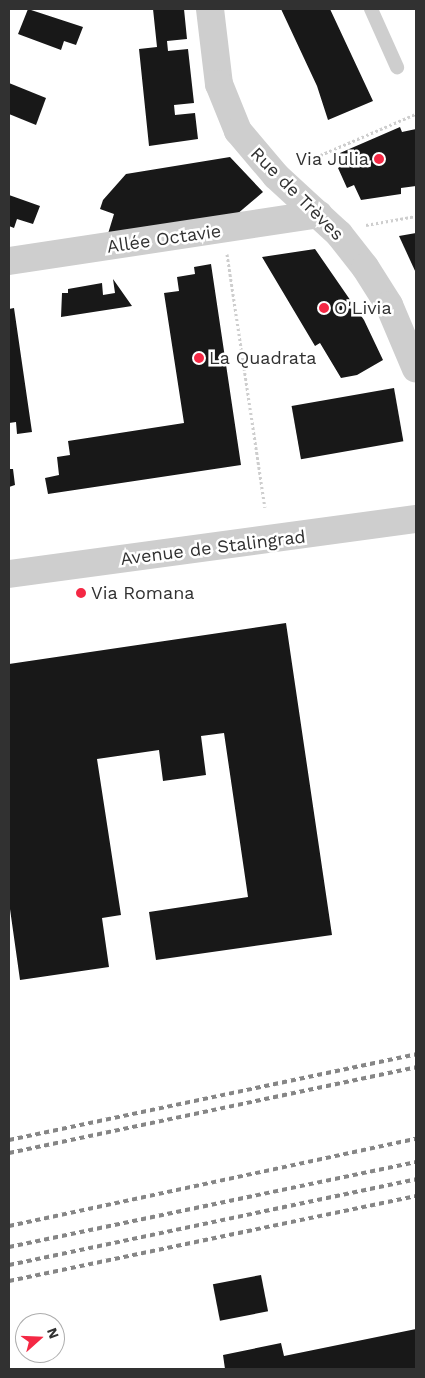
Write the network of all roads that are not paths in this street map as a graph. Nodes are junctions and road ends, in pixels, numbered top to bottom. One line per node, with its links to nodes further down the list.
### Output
1 (210, 9): 4 (street, Rue de Trèves)
2 (371, 9): 3 (lane)
3 (397, 67)
4 (318, 214): 5 (street, Allée Octavie); 6 (street, Rue de Trèves)
5 (9, 261)
6 (416, 369)
7 (416, 519): 8 (street, Avenue de Stalingrad)
8 (9, 574)

